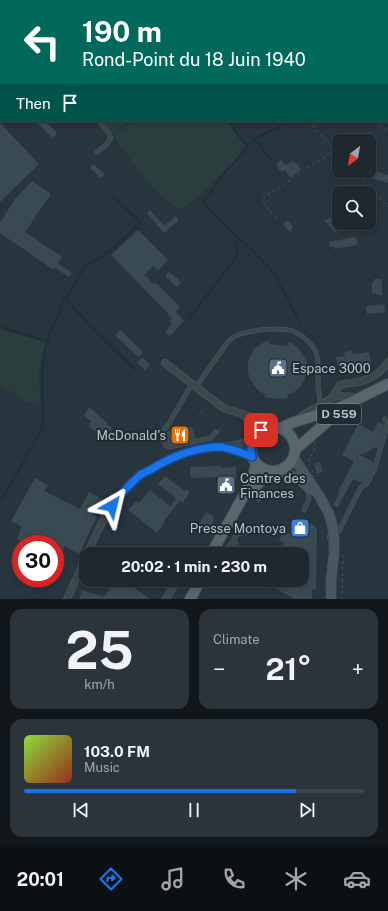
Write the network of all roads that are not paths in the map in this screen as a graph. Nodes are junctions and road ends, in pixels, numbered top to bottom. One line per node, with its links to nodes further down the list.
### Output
1 (100, 122): 2 (lane)
2 (97, 152)
3 (388, 362): 7 (street)
4 (165, 363): 6 (street)
5 (388, 384): 10 (main road, D 559)
6 (194, 386): 12 (lane); 13 (street); 17 (lane)
7 (337, 388): 9 (street); 11 (street)
8 (388, 389): 20 (main road, D 559)
9 (341, 396): 10 (street); 11 (street)
10 (360, 397): 15 (main road, D 559)
11 (330, 399): 12 (street)
12 (321, 405): 15 (street)
13 (240, 413): 16 (street); 18 (street)
14 (385, 419): 27 (lane)
15 (294, 422): 16 (main road, D 559)
16 (277, 427): 18 (main road); 20 (main road)
17 (215, 431)
18 (254, 438): 19 (street); 21 (main road)
19 (221, 447): 21 (street); 30 (street)
20 (295, 453): 22 (main road); 27 (street)
21 (254, 460): 22 (main road); 31 (main road)
22 (276, 471): 23 (street); 24 (lane); 32 (main road)
23 (305, 483): 25 (lane); 27 (street)
24 (258, 499)
25 (304, 510)
26 (254, 531): 28 (lane)
27 (331, 537): 40 (street)
28 (234, 539): 29 (lane); 33 (lane)
29 (230, 545)
30 (90, 547)
31 (214, 547)
32 (220, 547)
33 (236, 547)
34 (79, 572): 37 (street)
35 (191, 587): 38 (main road)
36 (197, 587): 39 (main road)
37 (67, 599)
38 (184, 599)
39 (190, 599)
40 (331, 599)

